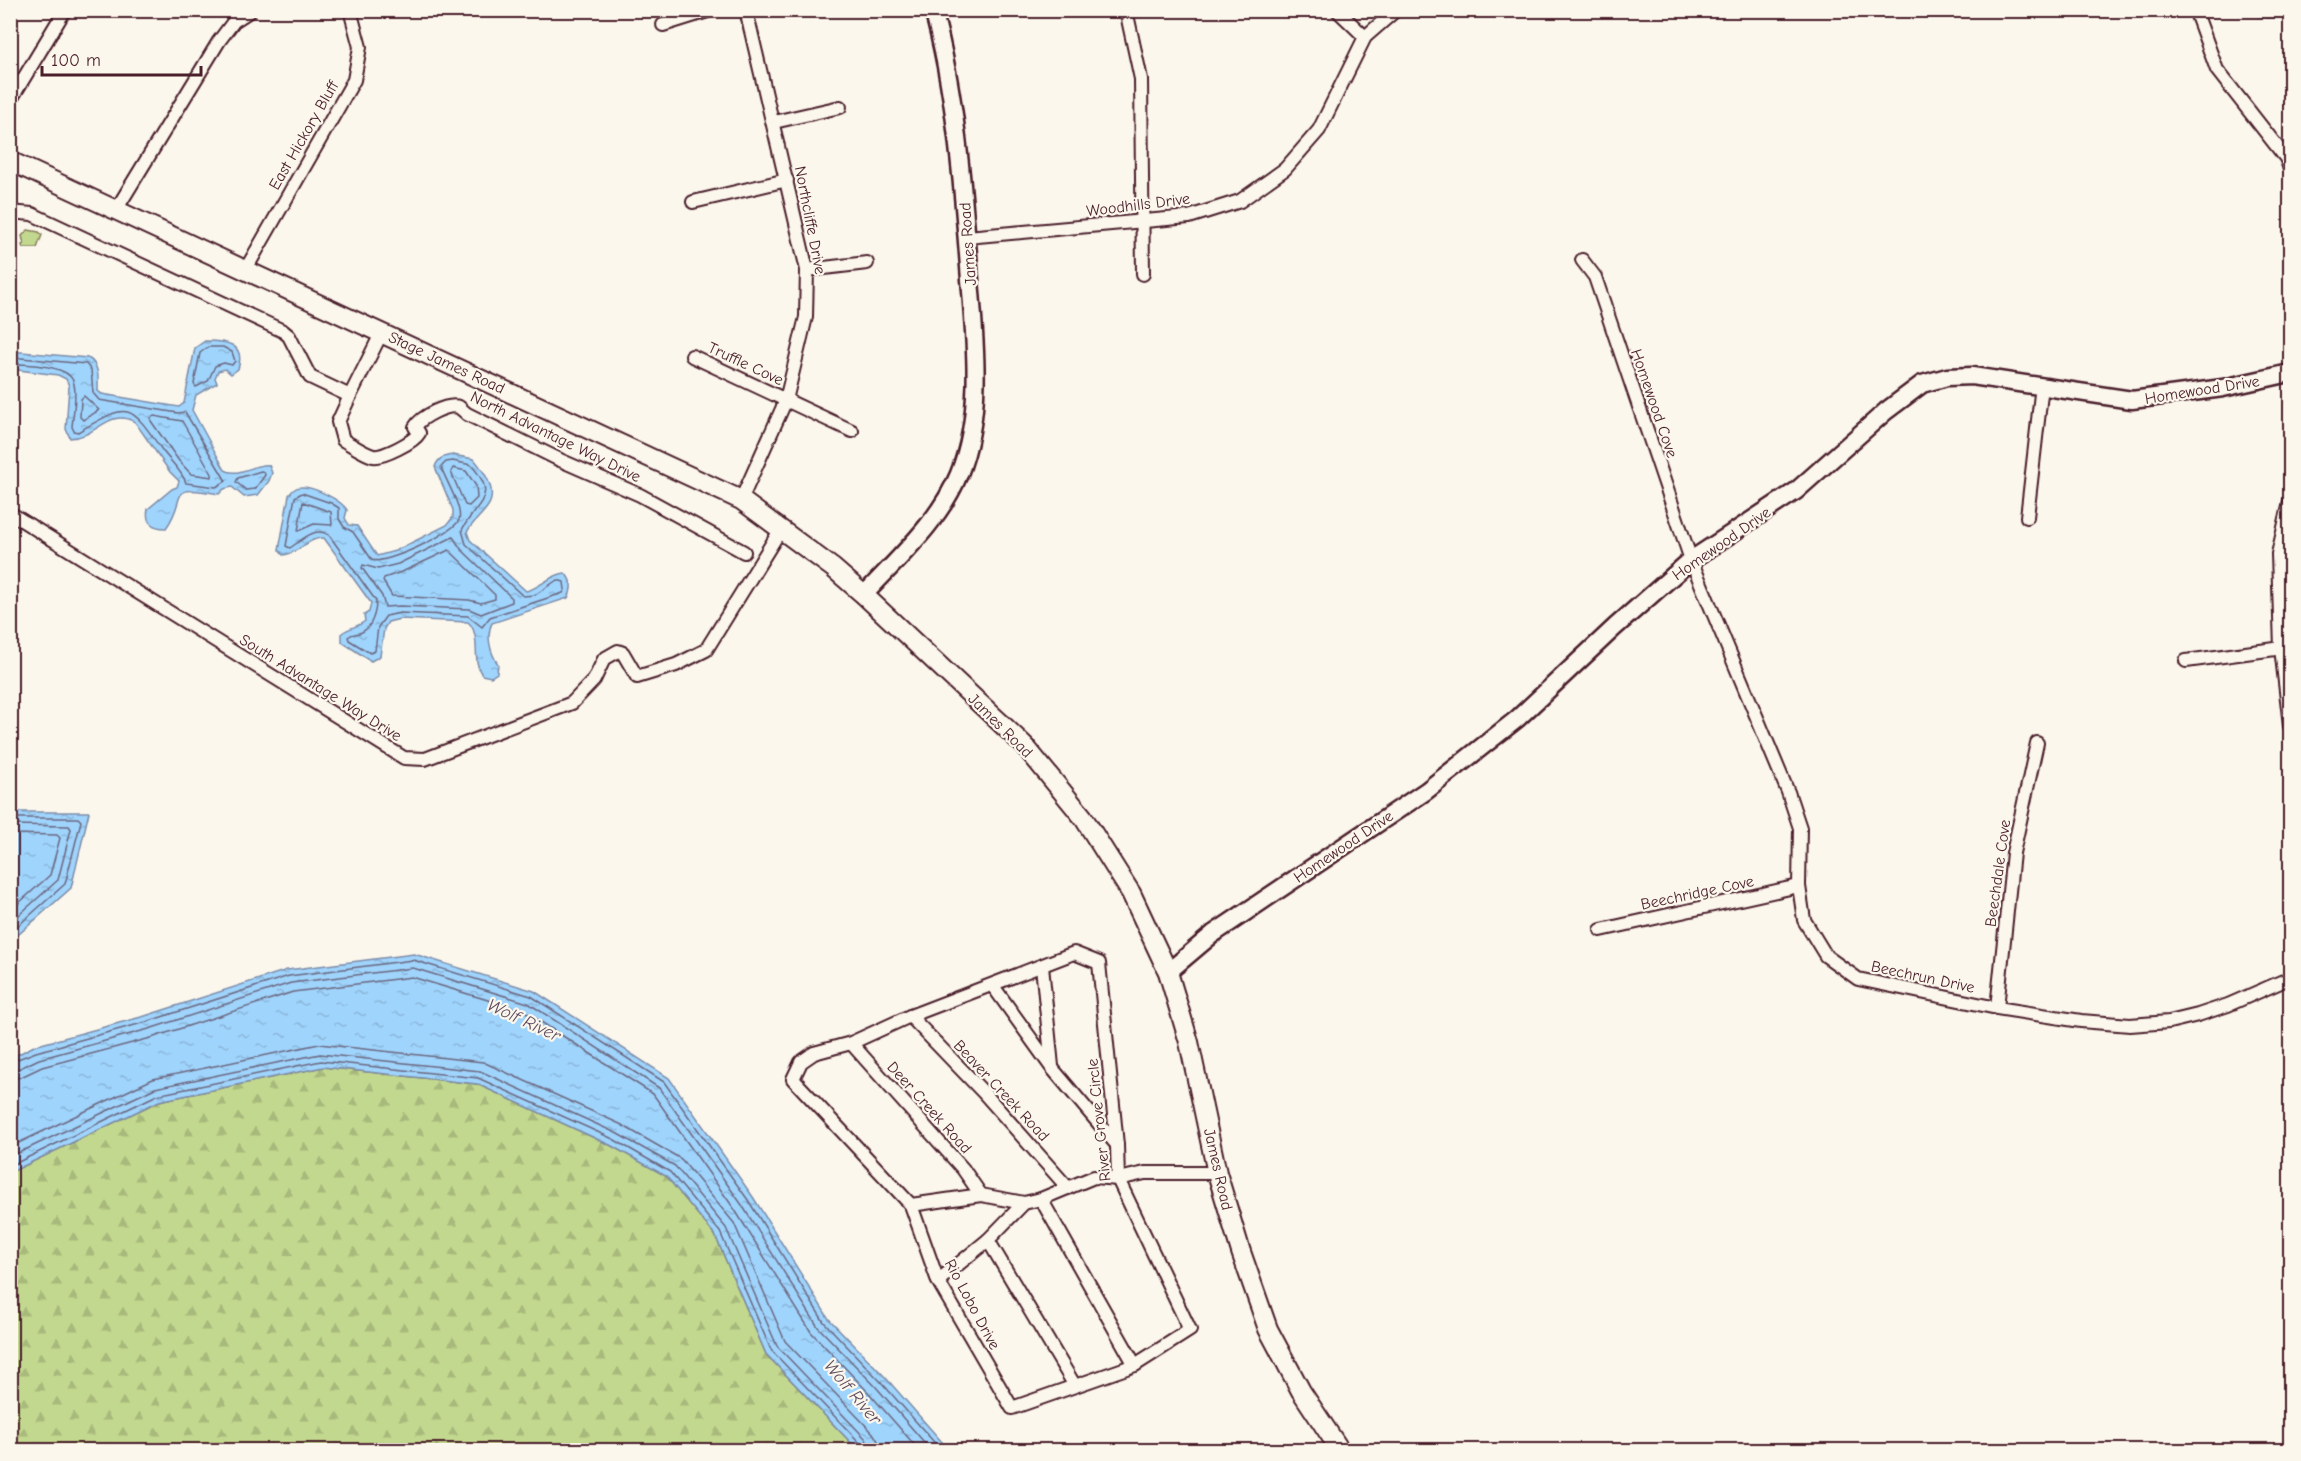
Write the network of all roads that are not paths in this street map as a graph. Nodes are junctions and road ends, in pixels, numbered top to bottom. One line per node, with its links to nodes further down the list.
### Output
1 (65, 10): 13 (street)
2 (250, 10): 20 (street)
3 (350, 10): 26 (street, East Hickory Bluff)
4 (711, 10): 11 (street)
5 (746, 10): 15 (street, Northcliffe Drive)
6 (933, 10): 23 (street, James Road)
7 (1126, 10): 22 (street)
8 (1337, 10): 12 (street)
9 (1396, 10): 12 (street, Woodhills Drive)
10 (2195, 10): 17 (street)
11 (663, 25)
12 (1365, 37): 22 (street, Woodhills Drive)
13 (10, 101)
14 (840, 107): 15 (street)
15 (774, 122): 18 (street, Northcliffe Drive)
16 (10, 161): 20 (main road, Stage James Road)
17 (2290, 169)
18 (787, 180): 19 (street); 27 (street, Northcliffe Drive)
19 (693, 202)
20 (116, 210): 26 (main road, Stage James Road)
21 (12, 211): 33 (street)
22 (1142, 223): 23 (street, Woodhills Drive); 28 (street)
23 (967, 237): 43 (street, James Road)
24 (1582, 260): 42 (street, Homewood Cove)
25 (867, 263): 27 (street)
26 (246, 269): 29 (main road, Stage James Road)
27 (807, 270): 34 (street, Northcliffe Drive)
28 (1143, 273)
29 (382, 332): 33 (street, North Advantage Way Drive); 36 (main road, Stage James Road)
30 (692, 356): 34 (street, Truffle Cove)
31 (2290, 373): 32 (street, Homewood Drive)
32 (2042, 385): 39 (street); 42 (street, Homewood Drive)
33 (350, 396): 41 (street, North Advantage Way Drive)
34 (786, 399): 35 (street, Truffle Cove); 36 (street, Northcliffe Drive)
35 (852, 431)
36 (741, 500): 40 (main road, Stage James Road)
37 (2290, 501): 44 (street)
38 (10, 513): 40 (street, South Advantage Way Drive)
39 (2027, 517)
40 (781, 529): 43 (main road, Stage James Road)
41 (744, 552)
42 (1691, 560): 48 (street, Beechrun Drive); 51 (street, Homewood Drive)
43 (864, 595): 51 (main road, James Road)
44 (2286, 647): 45 (street); 46 (street)
45 (2186, 661)
46 (2290, 726)
47 (2037, 743): 54 (street, Beechdale Cove)
48 (1799, 886): 49 (street, Beechridge Cove); 54 (street, Beechrun Drive)
49 (1601, 930)
50 (1042, 966): 53 (street); 57 (street); 58 (street, River Grove Circle)
51 (1168, 972): 59 (main road, James Road)
52 (2290, 978): 54 (street, Beechrun Drive)
53 (993, 986): 55 (street); 57 (street)
54 (1997, 1008)
55 (910, 1016): 56 (street); 61 (street, Beaver Creek Road)
56 (851, 1043): 62 (street, Deer Creek Road); 65 (street, Rio Lobo Drive)
57 (1052, 1068): 58 (street)
58 (1117, 1145): 60 (street, River Grove Circle)
59 (1217, 1173): 60 (street); 70 (main road, James Road)
60 (1118, 1179): 61 (street); 68 (street, River Grove Circle)
61 (1068, 1188): 63 (street)
62 (981, 1195): 64 (street); 65 (street)
63 (1041, 1199): 64 (street); 68 (street)
64 (1024, 1203): 66 (street)
65 (912, 1205): 67 (street, Rio Lobo Drive)
66 (988, 1240): 67 (street); 69 (street)
67 (938, 1281): 69 (street, Rio Lobo Drive)
68 (1135, 1365): 69 (street)
69 (1075, 1386)
70 (1340, 1450)

